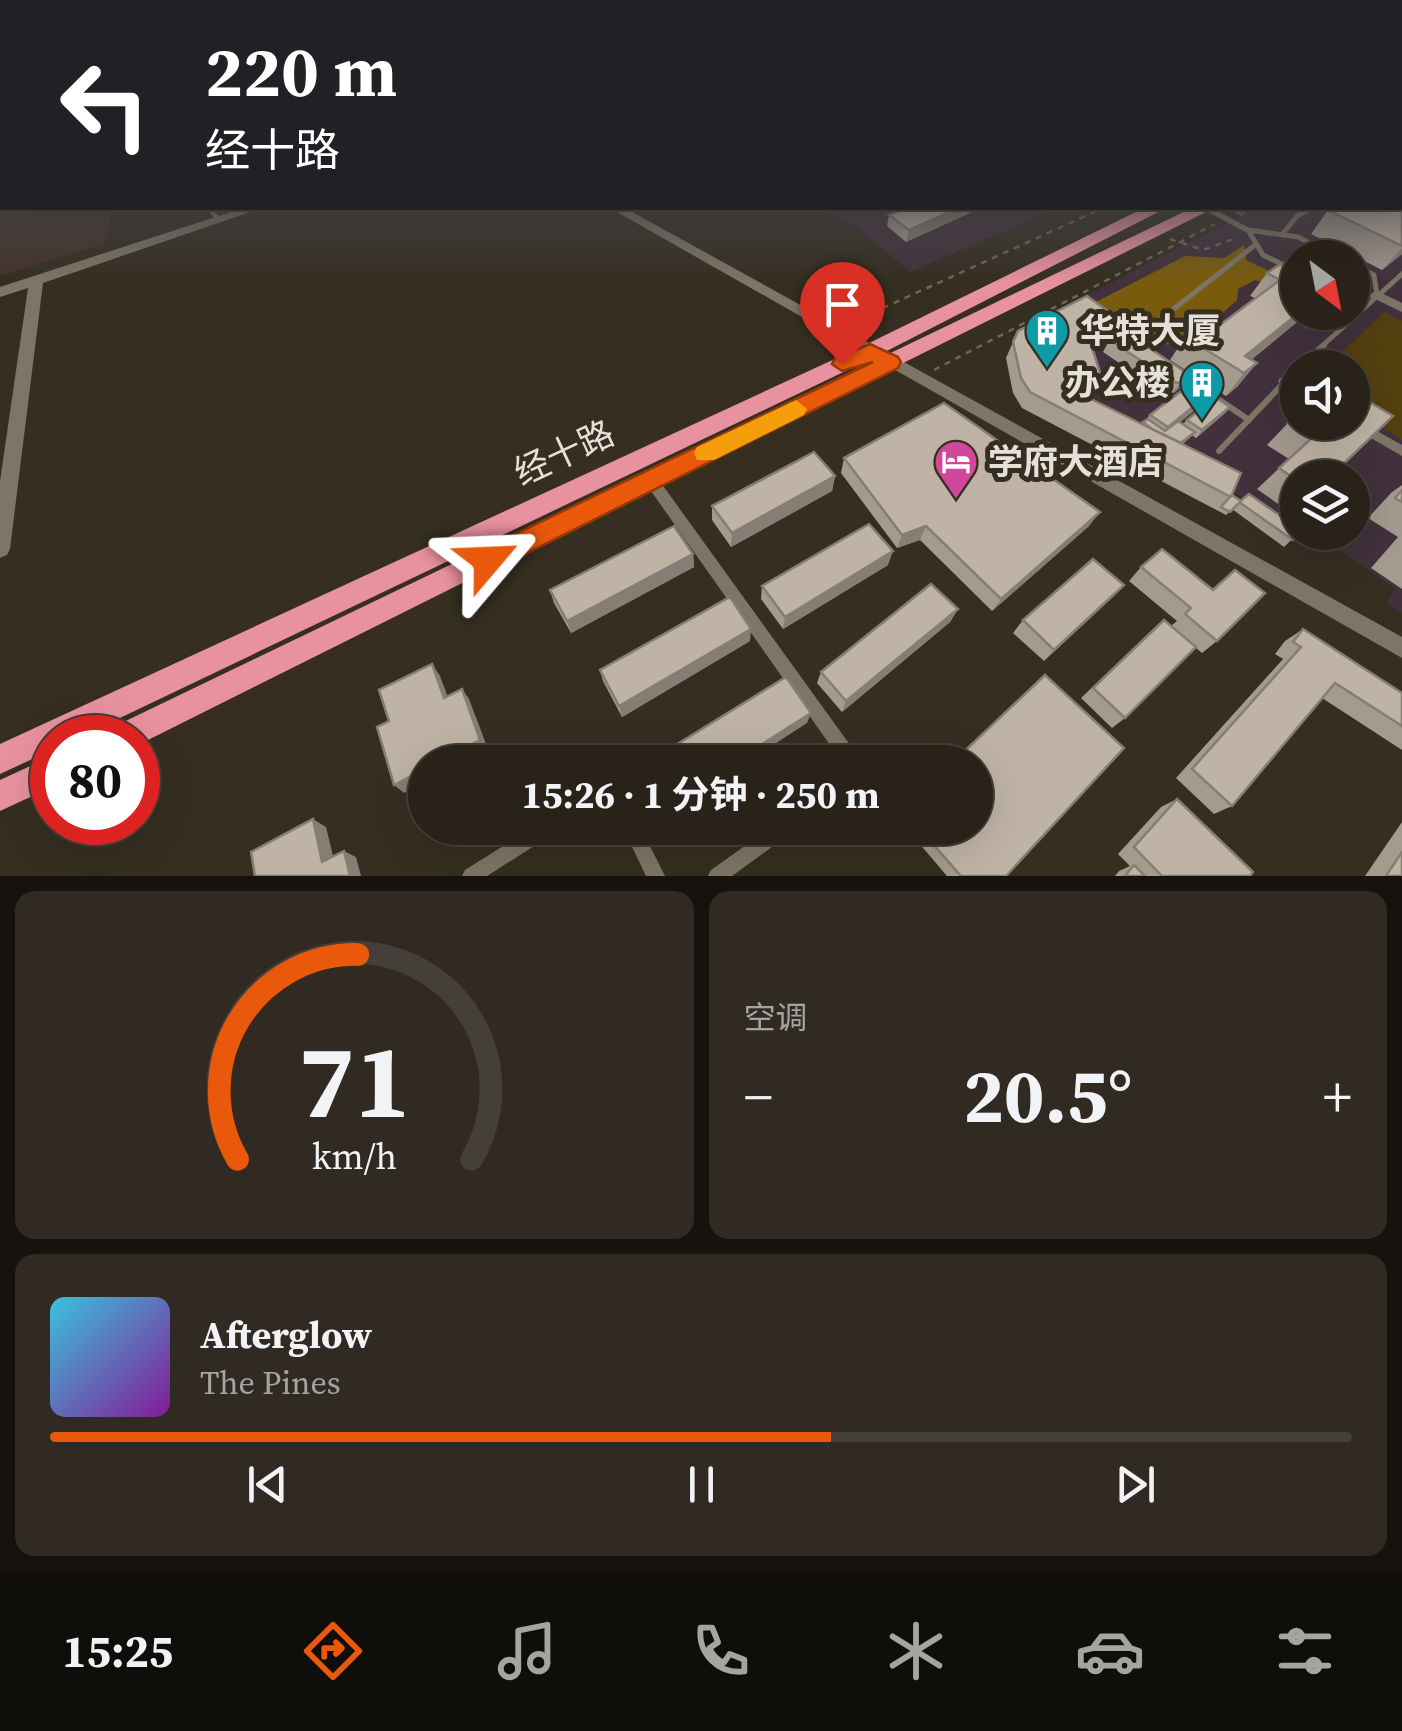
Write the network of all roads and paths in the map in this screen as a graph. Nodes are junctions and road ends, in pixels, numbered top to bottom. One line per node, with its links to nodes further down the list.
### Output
1 (241, 210): 10 (main road)
2 (620, 210): 25 (main road)
3 (1099, 210): 25 (path)
4 (1154, 210): 27 (highway, 经十路)
5 (1202, 210): 27 (highway, 经十路)
6 (1210, 210): 11 (street)
7 (1244, 210): 11 (path)
8 (1249, 210): 11 (path)
9 (1309, 210): 13 (lane)
10 (214, 214): 20 (main road)
11 (1228, 219): 12 (street); 30 (path)
12 (1248, 230): 13 (lane); 15 (lane); 16 (path)
13 (1284, 233): 14 (lane)
14 (1299, 240)
15 (1255, 245): 17 (lane); 28 (lane)
16 (1188, 250)
17 (1280, 263)
18 (1370, 273): 22 (lane)
19 (1402, 274): 22 (lane)
20 (36, 282): 21 (main road); 37 (main road)
21 (0, 292)
22 (1377, 295): 23 (lane); 24 (street); 26 (lane)
23 (1370, 296)
24 (1402, 308)
25 (834, 330): 27 (main road)
26 (1317, 350)
27 (880, 357): 30 (main road); 36 (highway, 经十路); 41 (highway, 经十路)
28 (1161, 361)
29 (1176, 371): 32 (lane)
30 (919, 378): 38 (main road)
31 (1280, 385): 32 (lane)
32 (1249, 420): 34 (lane)
33 (1370, 432): 35 (street)
34 (1220, 451)
35 (1402, 451)
36 (651, 480): 39 (highway, 经十路); 40 (street)
37 (0, 549)
38 (1402, 648)
39 (160, 719)
40 (840, 745)
41 (0, 759)
42 (30, 782): 43 (highway)
43 (0, 796)
44 (520, 845): 47 (street)
45 (640, 845): 48 (street)
46 (760, 845): 49 (street)
47 (471, 876)
48 (656, 876)
49 (717, 876)

